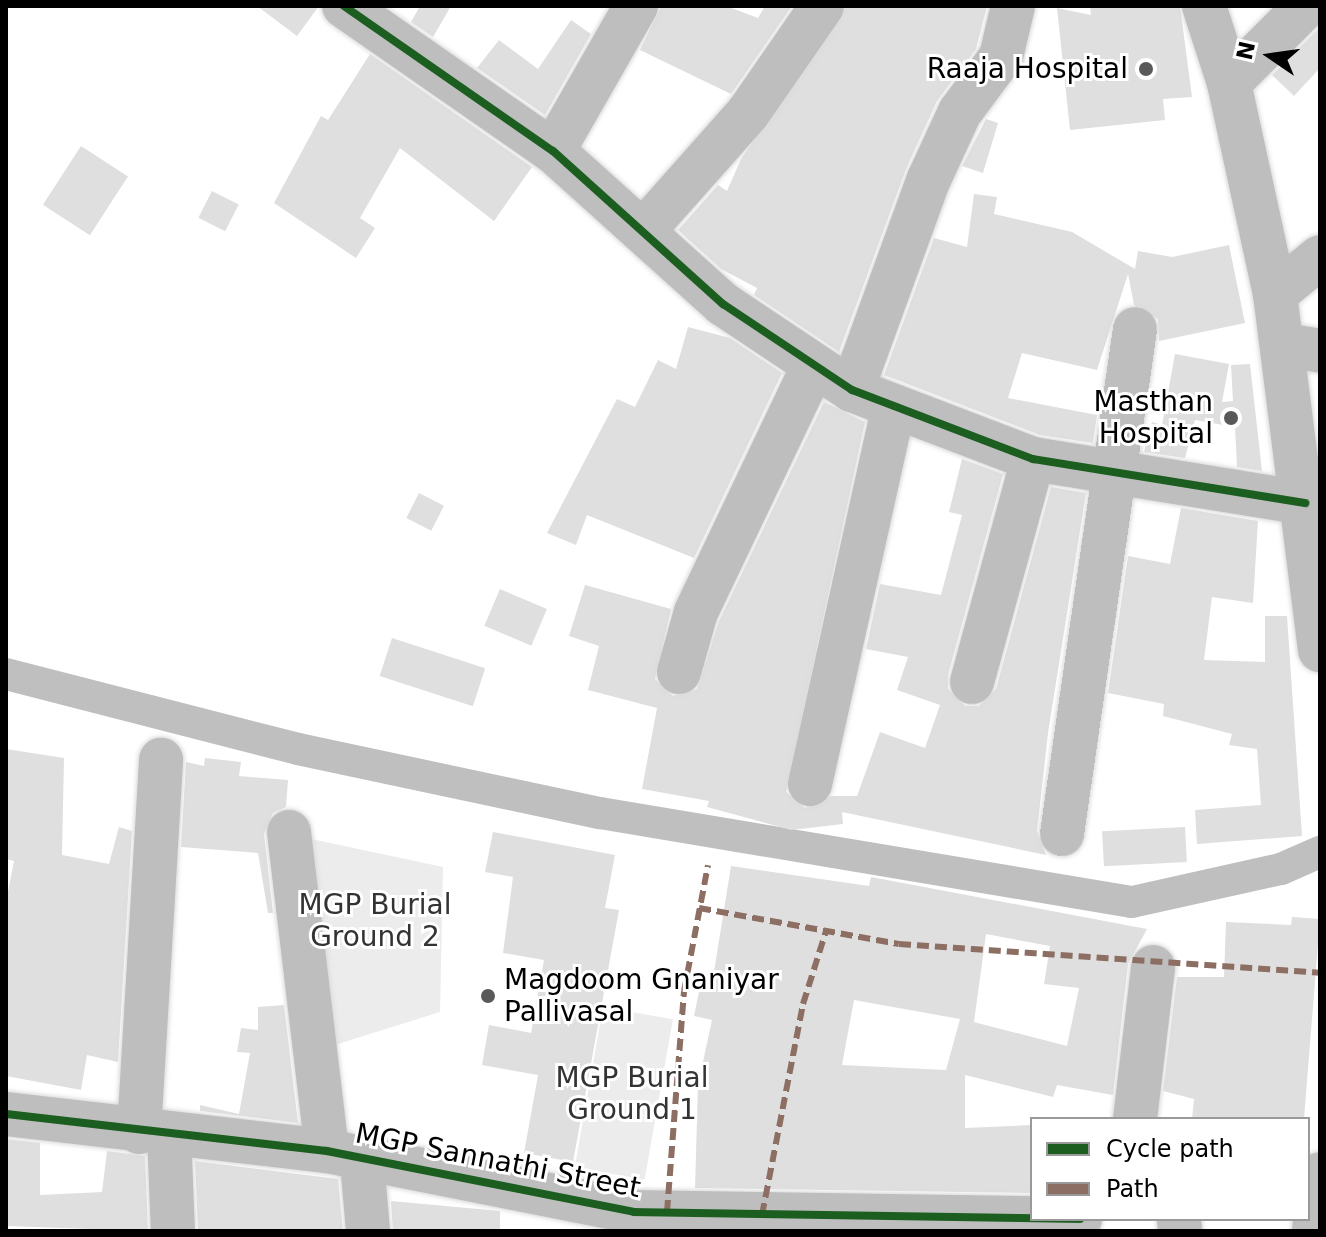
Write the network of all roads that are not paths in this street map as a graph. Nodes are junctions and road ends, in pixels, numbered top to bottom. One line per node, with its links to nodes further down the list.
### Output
1 (344, 6): 8 (street)
2 (636, 6): 8 (street)
3 (822, 6): 9 (street)
4 (1013, 6): 15 (street)
5 (1204, 6): 7 (street)
6 (1306, 6): 7 (street)
7 (1229, 83): 11 (street)
8 (553, 151): 9 (street)
9 (645, 229): 14 (street)
10 (1320, 257): 11 (street)
11 (1275, 294): 13 (street)
12 (1135, 329): 18 (street)
13 (1302, 348): 19 (street)
14 (812, 369): 15 (street); 21 (street)
15 (852, 390): 16 (street)
16 (894, 406): 17 (street); 24 (street)
17 (1033, 459): 18 (street); 22 (street)
18 (1112, 476): 19 (street); 26 (street)
19 (1305, 503): 20 (street)
20 (1320, 650)
21 (679, 672)
22 (972, 682)
23 (161, 760): 30 (street)
24 (810, 784)
25 (289, 832): 31 (street)
26 (1062, 834)
27 (1153, 967): 29 (street)
28 (6, 1114): 30 (street, MGP Sannathi Street)
29 (1135, 1117)
30 (154, 1132): 31 (street, MGP Sannathi Street); 33 (street)
31 (344, 1156): 32 (street, MGP Sannathi Street); 34 (street)
32 (1030, 1218)
33 (173, 1231)
34 (368, 1231)

